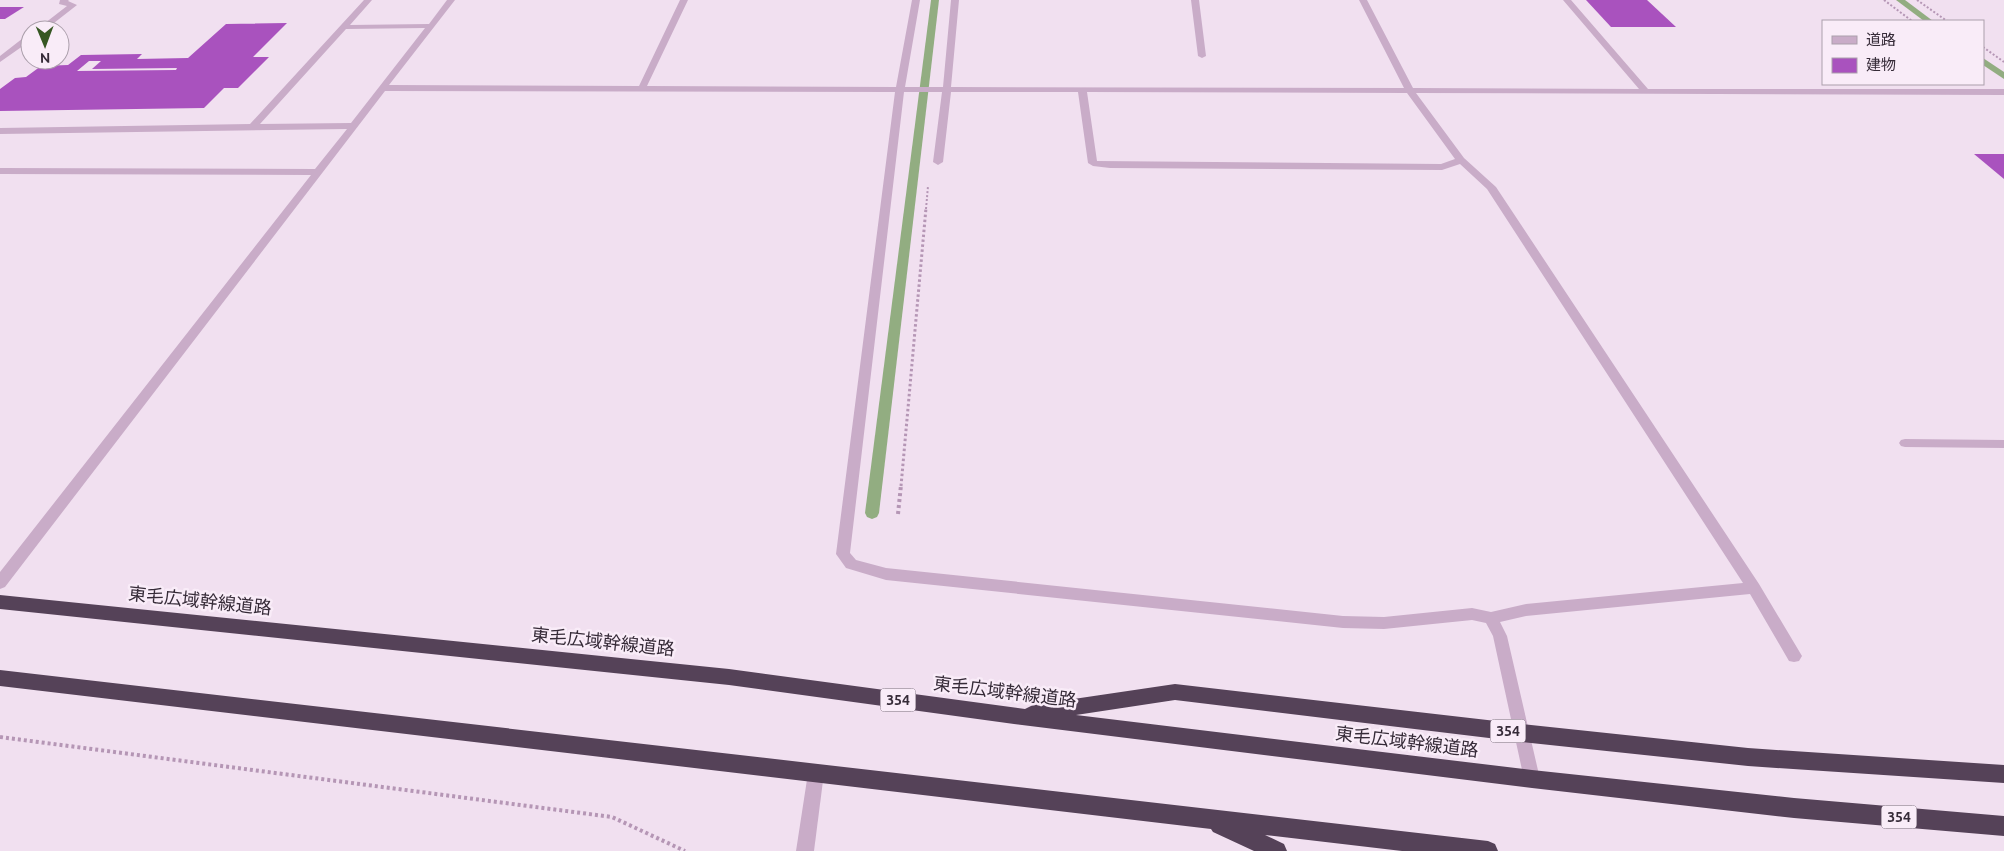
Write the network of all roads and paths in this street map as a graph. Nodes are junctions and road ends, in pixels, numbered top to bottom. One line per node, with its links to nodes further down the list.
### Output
1 (65, 0): 12 (street)
2 (368, 0): 16 (street)
3 (452, 0): 15 (street)
4 (684, 0): 23 (street)
5 (916, 0): 24 (street)
6 (955, 0): 25 (street)
7 (1195, 0): 19 (street)
8 (1362, 0): 28 (street)
9 (1568, 0): 27 (street)
10 (1884, 0): 13 (path)
11 (1917, 0): 14 (path)
12 (53, 20)
13 (1911, 20)
14 (1946, 20)
15 (432, 26): 16 (street); 22 (street)
16 (343, 27): 31 (street)
17 (20, 45): 20 (street)
18 (1984, 48): 21 (path)
19 (1202, 56)
20 (0, 60)
21 (2004, 62)
22 (383, 88): 23 (street); 30 (street)
23 (642, 88): 24 (street)
24 (900, 89): 25 (street); 43 (street)
25 (947, 89): 26 (street); 34 (street)
26 (1082, 90): 28 (street); 33 (street)
27 (1645, 90): 28 (street); 29 (street)
28 (1410, 91): 33 (street)
29 (2004, 92)
30 (354, 126): 31 (street); 36 (street)
31 (253, 127): 32 (street)
32 (0, 131)
33 (1461, 160): 41 (street)
34 (938, 162): 39 (path)
35 (0, 171): 36 (street)
36 (319, 172): 40 (street)
37 (1905, 443): 38 (street)
38 (2004, 444)
39 (898, 514)
40 (0, 583)
41 (1754, 588): 43 (street); 44 (street)
42 (0, 602): 46 (highway, 東毛広域幹線道路 / 354)
43 (1491, 618): 47 (street)
44 (1794, 656)
45 (0, 678): 49 (highway)
46 (1014, 716): 47 (highway, 354); 51 (highway, 東毛広域幹線道路 / 354)
47 (1522, 733): 50 (highway, 354); 51 (street)
48 (0, 737): 54 (path)
49 (816, 772): 52 (highway); 55 (street)
50 (2004, 774)
51 (1532, 780): 53 (highway, 東毛広域幹線道路 / 354)
52 (1205, 818): 56 (highway); 57 (highway)
53 (2004, 826)
54 (685, 851)
55 (805, 851)
56 (1277, 851)
57 (1488, 851)

